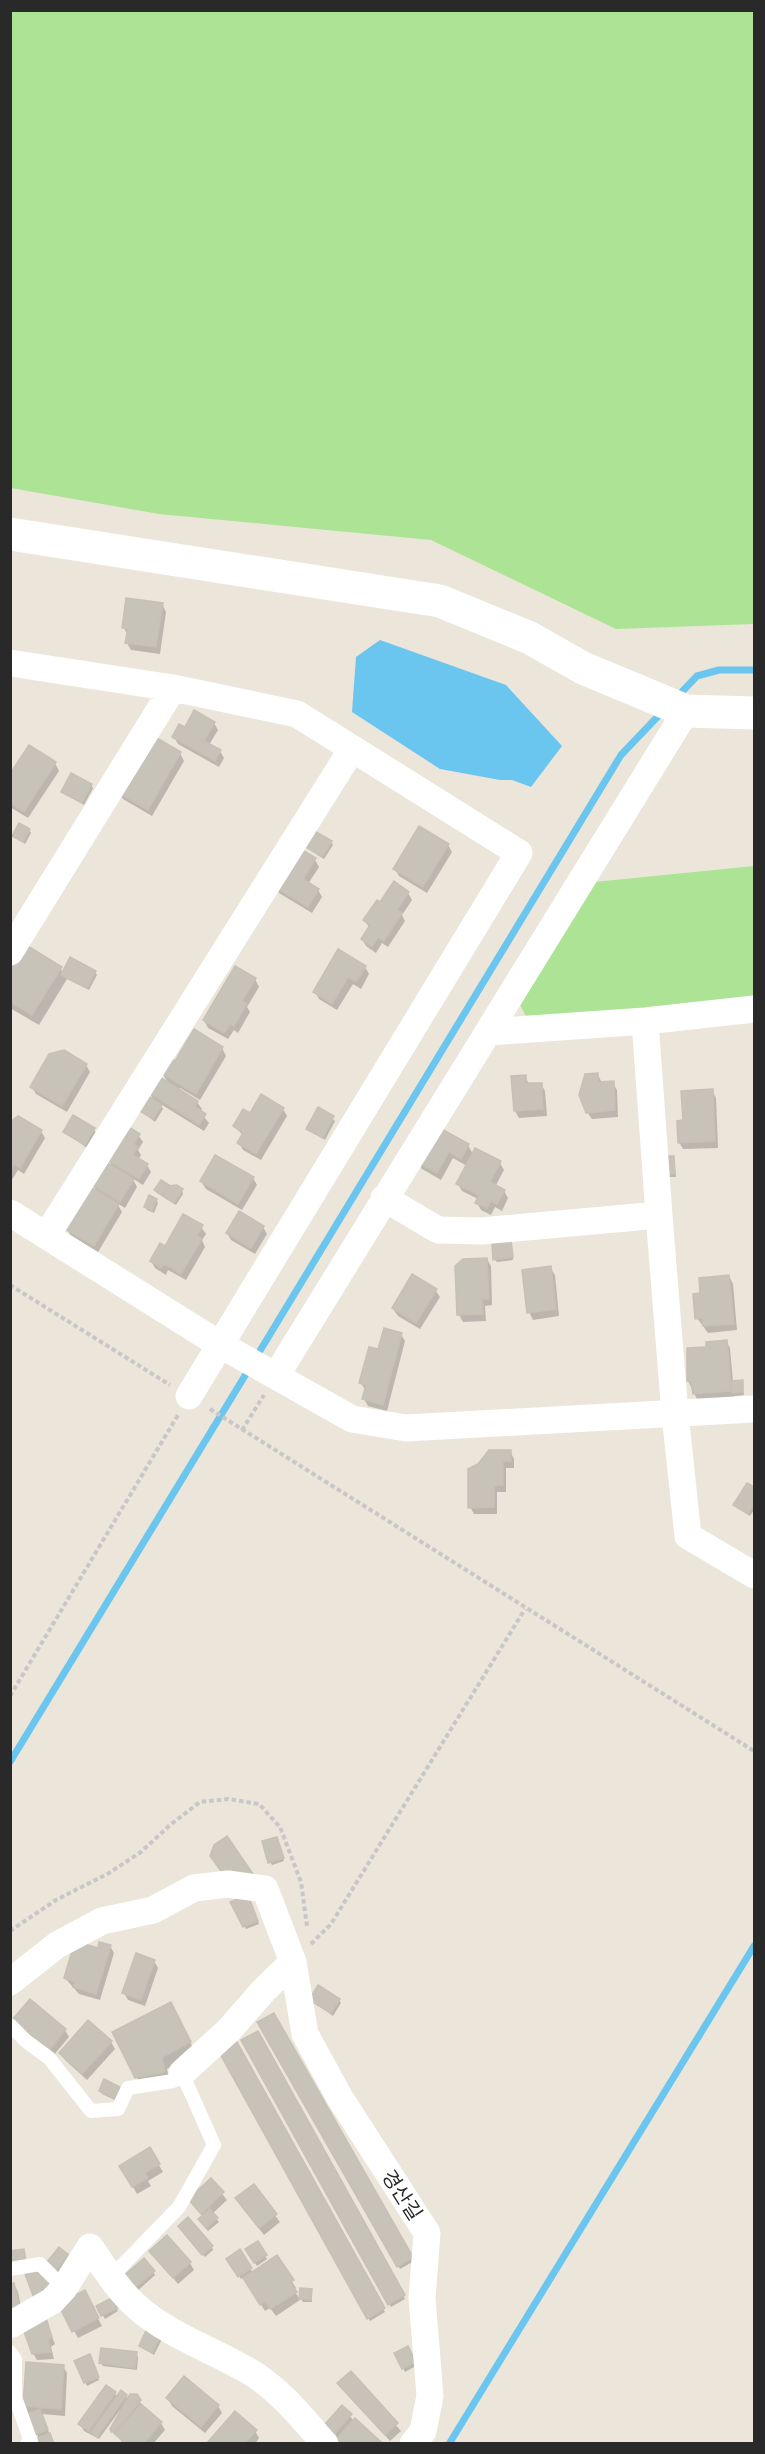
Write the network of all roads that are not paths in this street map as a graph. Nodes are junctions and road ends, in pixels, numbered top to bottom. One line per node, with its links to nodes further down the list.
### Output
1 (11, 534): 4 (street)
2 (10, 663): 3 (street)
3 (173, 688): 6 (street); 7 (street)
4 (686, 711): 5 (street); 10 (street)
5 (754, 714)
6 (351, 749): 14 (street); 15 (street)
7 (10, 952)
8 (754, 1009): 9 (street)
9 (645, 1021): 10 (street); 13 (street)
10 (488, 1032): 11 (street)
11 (384, 1198): 13 (street); 16 (street)
12 (10, 1212): 14 (street)
13 (659, 1215): 19 (street)
14 (46, 1235): 15 (street)
15 (219, 1344): 16 (street); 17 (street)
16 (276, 1376): 19 (street)
17 (189, 1396)
18 (754, 1409): 19 (street)
19 (675, 1414): 20 (street)
20 (754, 1575)
21 (293, 1962): 22 (street, 경산길); 24 (street); 32 (street, 경산길)
22 (10, 1982)
23 (10, 2025): 24 (lane)
24 (182, 2073): 26 (lane)
25 (10, 2269): 27 (lane)
26 (111, 2277): 27 (street); 31 (street)
27 (64, 2288): 28 (street)
28 (10, 2325)
29 (10, 2352): 30 (lane)
30 (30, 2443)
31 (325, 2444)
32 (413, 2444)

